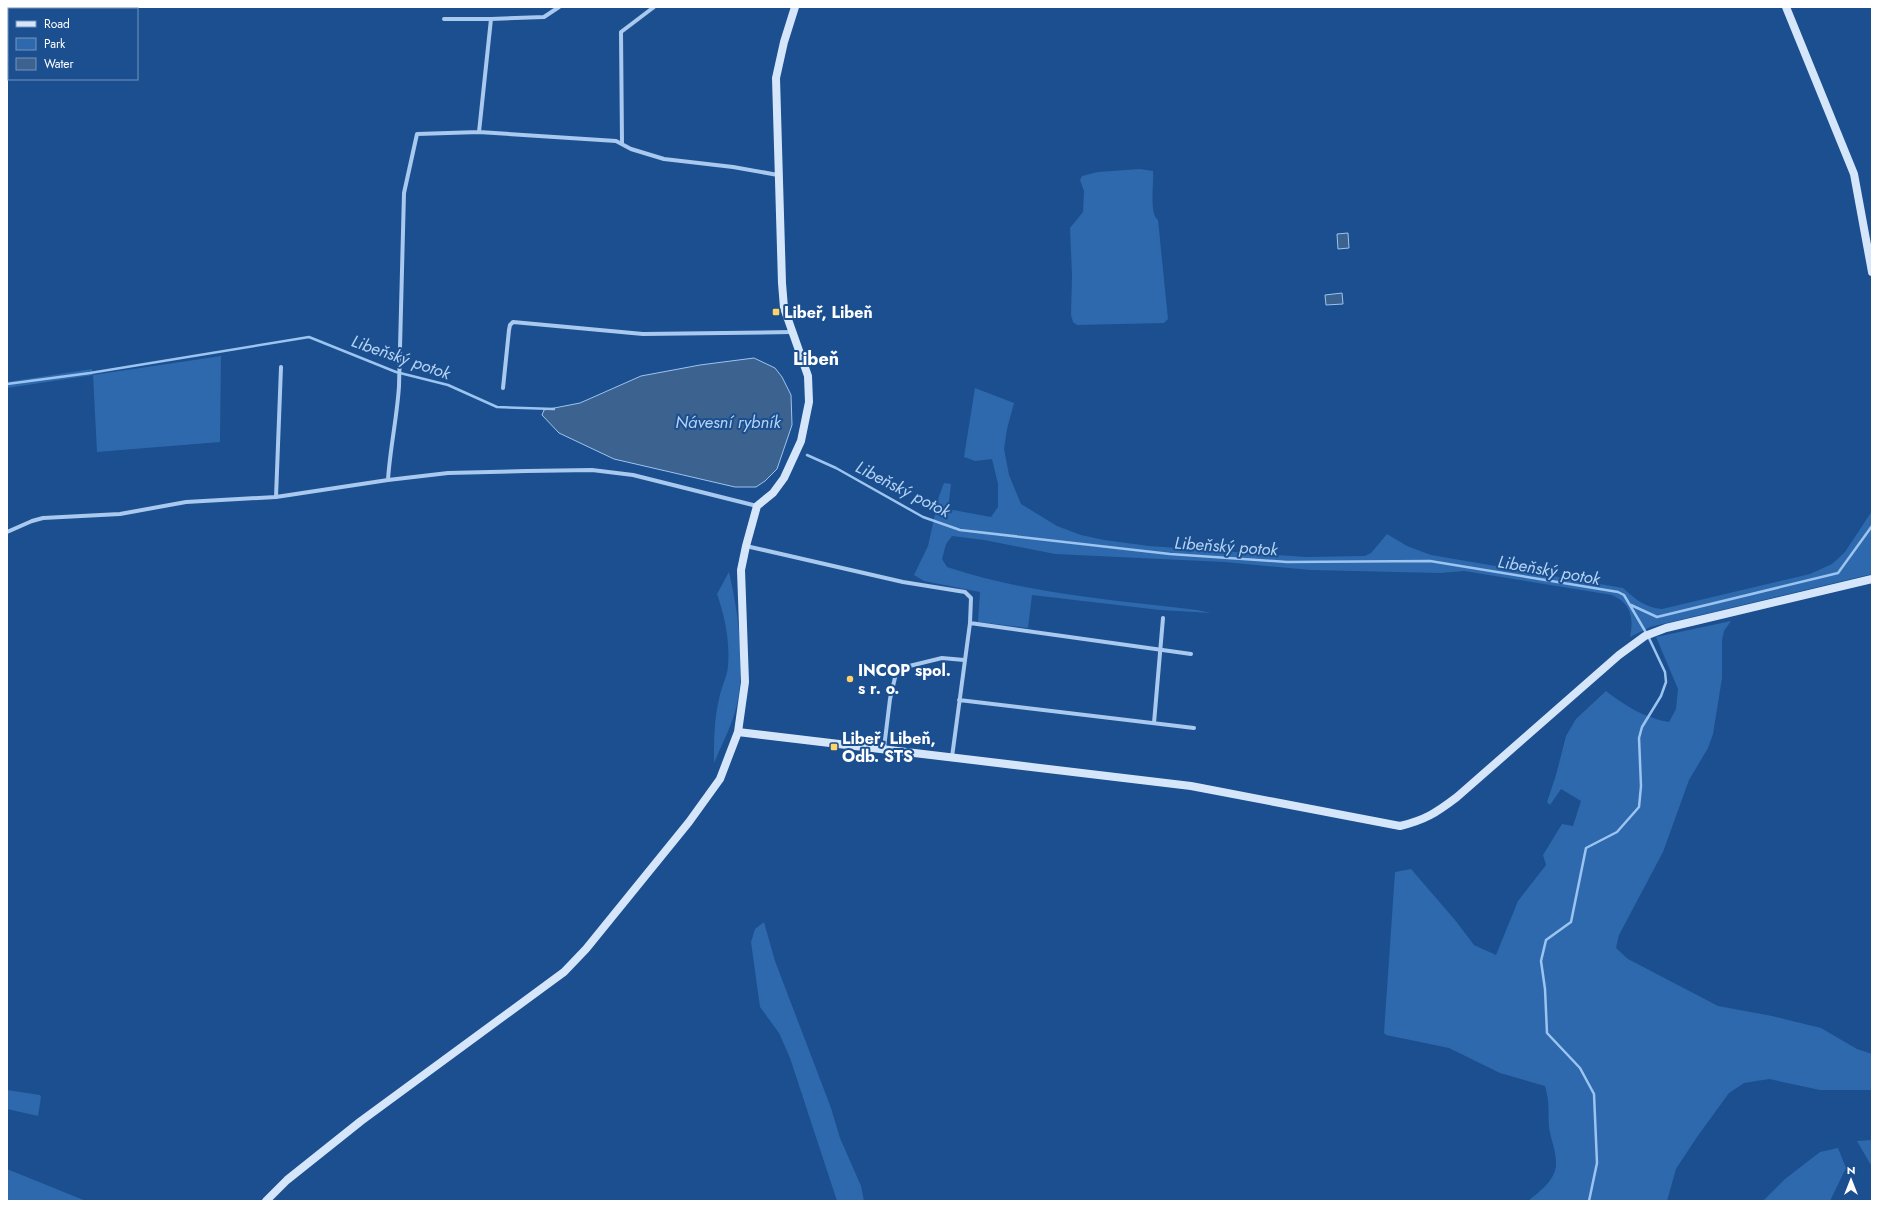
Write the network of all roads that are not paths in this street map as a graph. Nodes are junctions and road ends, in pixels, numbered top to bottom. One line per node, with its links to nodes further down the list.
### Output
1 (559, 7): 6 (street)
2 (654, 7): 8 (street)
3 (795, 7): 9 (street)
4 (1786, 7): 10 (street)
5 (444, 19): 6 (street)
6 (491, 19): 7 (street)
7 (479, 132): 8 (street); 14 (street)
8 (622, 144): 9 (street)
9 (778, 176): 11 (street)
10 (1872, 272)
11 (792, 332): 13 (street); 16 (street)
12 (281, 367): 15 (street)
13 (503, 388)
14 (388, 480): 15 (street); 16 (street)
15 (276, 497): 17 (street)
16 (757, 506): 18 (street)
17 (7, 532)
18 (746, 546): 21 (street); 28 (street)
19 (1872, 579): 30 (street)
20 (1163, 618): 22 (street)
21 (970, 624): 22 (street); 24 (street)
22 (1160, 649): 23 (street); 26 (street)
23 (1191, 654)
24 (964, 660): 25 (street); 29 (street)
25 (958, 700): 26 (street); 30 (street)
26 (1154, 723): 27 (street)
27 (1194, 728)
28 (738, 732): 29 (street); 31 (street)
29 (884, 748): 30 (street)
30 (952, 757)
31 (266, 1201)

